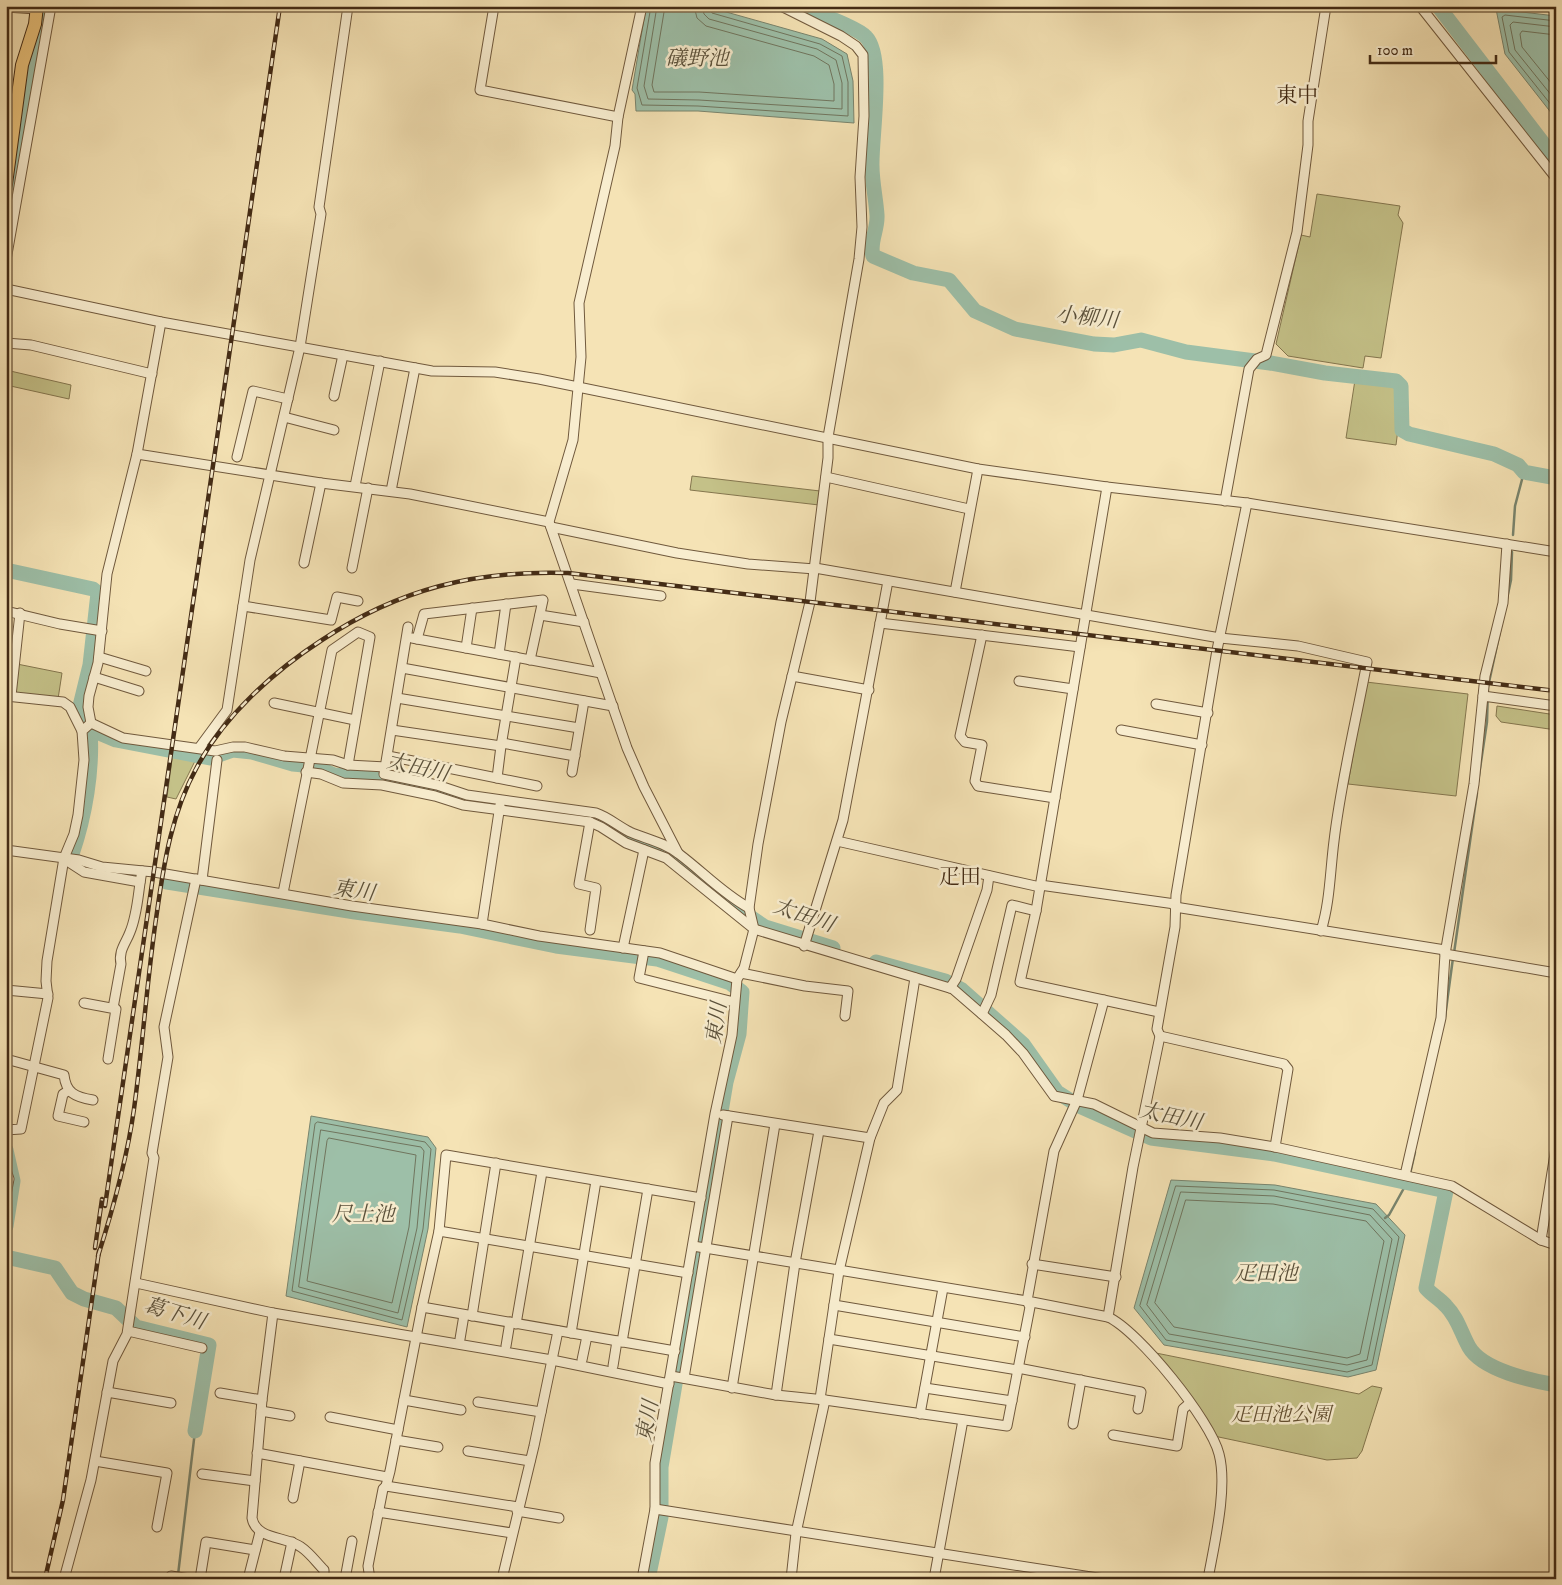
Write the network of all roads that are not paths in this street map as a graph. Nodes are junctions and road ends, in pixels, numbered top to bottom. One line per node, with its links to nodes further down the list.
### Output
1 (51, 6): 14 (street)
2 (348, 6): 18 (street)
3 (494, 6): 10 (street)
4 (642, 6): 10 (street)
5 (781, 6): 28 (street)
6 (1326, 6): 39 (street)
7 (1420, 6): 12 (street)
8 (6, 7): 9 (street)
9 (37, 8): 11 (highway)
10 (618, 117): 23 (street)
11 (9, 149): 13 (highway)
12 (1556, 178)
13 (6, 184)
14 (6, 260)
15 (6, 289): 16 (street)
16 (161, 322): 18 (street); 22 (street)
17 (6, 343): 22 (street)
18 (300, 347): 19 (street); 25 (street)
19 (344, 355): 20 (street); 24 (street)
20 (380, 361): 21 (street); 35 (street)
21 (415, 368): 23 (street); 38 (street)
22 (152, 374): 29 (street)
23 (578, 387): 28 (street); 42 (street)
24 (334, 396)
25 (288, 400): 26 (street); 30 (street)
26 (284, 417): 27 (street); 32 (street)
27 (334, 430)
28 (828, 438): 31 (street); 33 (street)
29 (137, 454): 32 (street); 62 (street)
30 (237, 456)
31 (978, 469): 36 (street); 41 (street)
32 (272, 475): 34 (street); 54 (street)
33 (826, 476): 41 (street); 47 (street)
34 (321, 483): 35 (street); 45 (street)
35 (355, 486): 37 (street)
36 (1107, 487): 39 (street); 59 (street)
37 (368, 488): 38 (street); 46 (street)
38 (391, 492): 42 (street)
39 (1225, 500): 40 (street)
40 (1247, 503): 43 (street); 64 (street)
41 (970, 509): 50 (street)
42 (550, 524): 47 (street); 49 (street)
43 (1507, 544): 44 (street); 83 (street)
44 (1556, 552)
45 (304, 563)
46 (352, 568)
47 (815, 569): 48 (street); 75 (street)
48 (888, 581): 50 (street); 61 (street)
49 (572, 584): 51 (street); 60 (street)
50 (955, 592): 59 (street)
51 (660, 596)
52 (358, 601): 54 (street)
53 (506, 604): 55 (street); 58 (street); 68 (street)
54 (243, 606): 101 (street)
55 (472, 608): 65 (street); 67 (street)
56 (6, 611): 57 (street)
57 (20, 613): 62 (street); 82 (street)
58 (540, 615): 60 (street); 71 (street)
59 (1087, 615): 64 (street); 66 (street)
60 (584, 622): 74 (street)
61 (880, 623): 63 (street); 80 (street)
62 (102, 631): 69 (street)
63 (982, 636): 66 (street); 112 (street)
64 (1220, 638): 91 (street); 133 (street)
65 (418, 639): 67 (street); 72 (street)
66 (1080, 647): 79 (street)
67 (466, 648): 68 (street)
68 (499, 654): 70 (street)
69 (99, 657): 73 (street); 76 (street)
70 (516, 657): 71 (street); 78 (street)
71 (530, 660): 74 (street)
72 (402, 668): 78 (street); 84 (street)
73 (146, 671)
74 (601, 673): 88 (street)
75 (792, 676): 80 (street); 128 (street)
76 (94, 677): 81 (street); 94 (street)
77 (1019, 681): 79 (street)
78 (511, 687): 85 (street); 92 (street)
79 (1073, 689): 112 (street)
80 (869, 690): 116 (street)
81 (139, 692)
82 (9, 696): 98 (street)
83 (1483, 696): 89 (street); 137 (street)
84 (397, 698): 92 (street); 96 (street)
85 (584, 701): 88 (street); 95 (street)
86 (274, 704): 90 (street)
87 (1156, 704): 91 (street)
88 (613, 706): 119 (street)
89 (1556, 706)
90 (317, 713): 93 (street); 93 (street); 105 (street)
91 (1208, 713): 100 (street)
92 (507, 716): 95 (street); 99 (street)
93 (355, 720): 106 (street)
94 (91, 723): 98 (street); 101 (street)
95 (579, 728): 103 (street)
96 (392, 730): 99 (street); 102 (street)
97 (1121, 730): 100 (street)
98 (82, 731): 120 (street)
99 (501, 745): 103 (street); 110 (street)
100 (1202, 745): 127 (street)
101 (199, 748): 105 (street)
102 (388, 756): 107 (street); 110 (street)
103 (575, 756): 109 (street)
104 (217, 760): 124 (street)
105 (309, 760): 106 (street); 108 (street)
106 (348, 765): 107 (street)
107 (386, 767): 113 (street)
108 (306, 772): 114 (street); 126 (street)
109 (572, 772)
110 (496, 778): 111 (street)
111 (537, 786)
112 (1055, 798): 125 (street)
113 (501, 800): 114 (street); 119 (street)
114 (499, 810): 115 (street); 130 (street)
115 (590, 822): 118 (street); 132 (street)
116 (838, 841): 122 (street); 134 (street)
117 (6, 850): 120 (street)
118 (644, 850): 131 (street); 135 (street)
119 (678, 853): 128 (street)
120 (64, 858): 121 (street); 123 (street); 143 (street)
121 (142, 871): 123 (street); 124 (street)
122 (989, 876): 125 (street); 141 (street)
123 (140, 882): 147 (street)
124 (197, 882): 126 (street); 189 (street)
125 (1040, 886): 127 (street); 129 (street)
126 (283, 893): 130 (street)
127 (1175, 905): 133 (street); 148 (street)
128 (749, 908): 131 (street)
129 (1036, 911): 144 (street); 149 (street)
130 (482, 924): 135 (street)
131 (754, 929): 134 (street); 139 (street)
132 (590, 930)
133 (1321, 931): 137 (street)
134 (804, 946): 140 (street)
135 (623, 948): 136 (street)
136 (644, 951): 139 (street); 145 (street)
137 (1445, 952): 138 (street); 170 (street)
138 (1556, 973)
139 (739, 976): 145 (street); 150 (street)
140 (915, 978): 141 (street); 164 (street)
141 (950, 988): 149 (street)
142 (6, 990): 143 (street)
143 (48, 994): 154 (street)
144 (1104, 1000): 148 (street); 157 (street)
145 (734, 1002): 158 (street)
146 (84, 1003): 147 (street)
147 (113, 1008): 153 (street)
148 (1160, 1012): 151 (street)
149 (982, 1014): 157 (street)
150 (844, 1016)
151 (1160, 1036): 161 (street); 165 (street)
152 (6, 1059): 154 (street)
153 (108, 1059)
154 (33, 1066): 155 (street); 162 (street)
155 (68, 1091): 156 (street); 159 (street)
156 (93, 1100)
157 (1076, 1100): 161 (street); 185 (street)
158 (722, 1115): 160 (street); 174 (street); 180 (street)
159 (84, 1122)
160 (775, 1124): 163 (street); 182 (street)
161 (1140, 1128): 165 (street); 188 (street)
162 (7, 1130)
163 (819, 1131): 164 (street); 183 (street)
164 (870, 1138): 186 (street)
165 (1275, 1147): 170 (street)
166 (1556, 1148): 177 (street)
167 (496, 1163): 169 (street); 175 (street); 176 (street)
168 (6, 1170): 173 (street)
169 (542, 1172): 171 (street); 179 (street)
170 (1405, 1175): 177 (street)
171 (596, 1181): 172 (street); 181 (street)
172 (648, 1189): 174 (street); 184 (street)
173 (6, 1195)
174 (701, 1198): 180 (street)
175 (439, 1231): 176 (street); 193 (street)
176 (484, 1239): 179 (street); 195 (street)
177 (1541, 1240): 178 (street)
178 (1556, 1245)
179 (530, 1246): 181 (street); 198 (street)
180 (700, 1247): 182 (street); 187 (street); 216 (street)
181 (583, 1255): 184 (street); 201 (street)
182 (754, 1256): 183 (street); 218 (street)
183 (795, 1263): 186 (street); 222 (street)
184 (636, 1264): 187 (street); 207 (street)
185 (1032, 1264): 188 (street); 191 (street)
186 (839, 1271): 190 (street); 192 (street)
187 (688, 1273): 210 (street)
188 (1116, 1277): 196 (street)
189 (136, 1283): 194 (street); 199 (street)
190 (943, 1288): 191 (street); 197 (street)
191 (1027, 1301): 196 (street); 203 (street)
192 (834, 1305): 197 (street); 206 (street)
193 (422, 1307): 195 (street); 204 (street)
194 (274, 1313): 204 (street); 223 (street)
195 (468, 1315): 198 (street); 205 (street)
196 (1108, 1317): 229 (street)
197 (937, 1322): 203 (street); 211 (street)
198 (513, 1323): 200 (street); 208 (street)
199 (128, 1331): 209 (street); 220 (street)
200 (558, 1331): 201 (street); 212 (street)
201 (571, 1333): 202 (street)
202 (587, 1336): 207 (street); 213 (street)
203 (1025, 1337): 215 (street)
204 (417, 1338): 212 (street); 224 (street)
205 (460, 1339)
206 (829, 1339): 211 (street); 225 (street)
207 (620, 1342): 210 (street); 214 (street)
208 (506, 1346)
209 (202, 1348)
210 (675, 1351): 216 (street)
211 (931, 1356): 215 (street); 219 (street)
212 (552, 1360): 216 (street); 233 (street)
213 (582, 1360)
214 (613, 1366)
215 (1018, 1369): 217 (street); 226 (street)
216 (676, 1378): 218 (street); 253 (street)
217 (1081, 1380): 230 (street); 238 (street)
218 (732, 1388): 222 (street)
219 (925, 1388): 226 (street); 234 (street)
220 (107, 1392): 228 (street); 246 (street)
221 (220, 1393): 223 (street)
222 (776, 1395): 225 (street)
223 (262, 1400): 232 (street)
224 (404, 1400): 231 (street); 239 (street)
225 (822, 1400): 234 (street); 258 (street)
226 (1012, 1401): 237 (street)
227 (478, 1402): 233 (street)
228 (171, 1403)
229 (1190, 1403): 240 (street); 278 (street)
230 (1138, 1409)
231 (462, 1410)
232 (261, 1411): 235 (street); 244 (street)
233 (541, 1412): 247 (street)
234 (920, 1414): 237 (street)
235 (290, 1416)
236 (330, 1417): 239 (street)
237 (963, 1420): 263 (street)
238 (1073, 1424)
239 (398, 1430): 241 (street)
240 (1113, 1435)
241 (396, 1440): 242 (street); 250 (street)
242 (438, 1447)
243 (468, 1451): 247 (street)
244 (257, 1452): 245 (street); 249 (street)
245 (300, 1461): 250 (street); 251 (street)
246 (95, 1462): 256 (street); 266 (street)
247 (530, 1462): 252 (street)
248 (202, 1474): 249 (street)
249 (255, 1481): 257 (street)
250 (387, 1481): 252 (street); 254 (street)
251 (293, 1498)
252 (517, 1509): 255 (street); 259 (street)
253 (659, 1510): 258 (street); 274 (street)
254 (378, 1512): 259 (street); 272 (street)
255 (559, 1518)
256 (157, 1527)
257 (260, 1532): 261 (street); 262 (street)
258 (796, 1533): 263 (street); 275 (street)
259 (512, 1534): 273 (street)
260 (352, 1540): 271 (street)
261 (292, 1542): 269 (street); 270 (street)
262 (255, 1550): 267 (street); 268 (street)
263 (939, 1552): 276 (street); 277 (street)
264 (171, 1578): 265 (street)
265 (186, 1578)
266 (64, 1579)
267 (200, 1579)
268 (248, 1579)
269 (284, 1579)
270 (324, 1579)
271 (345, 1579)
272 (370, 1579)
273 (502, 1579)
274 (642, 1579)
275 (791, 1579)
276 (934, 1579)
277 (1104, 1579)
278 (1208, 1579)

